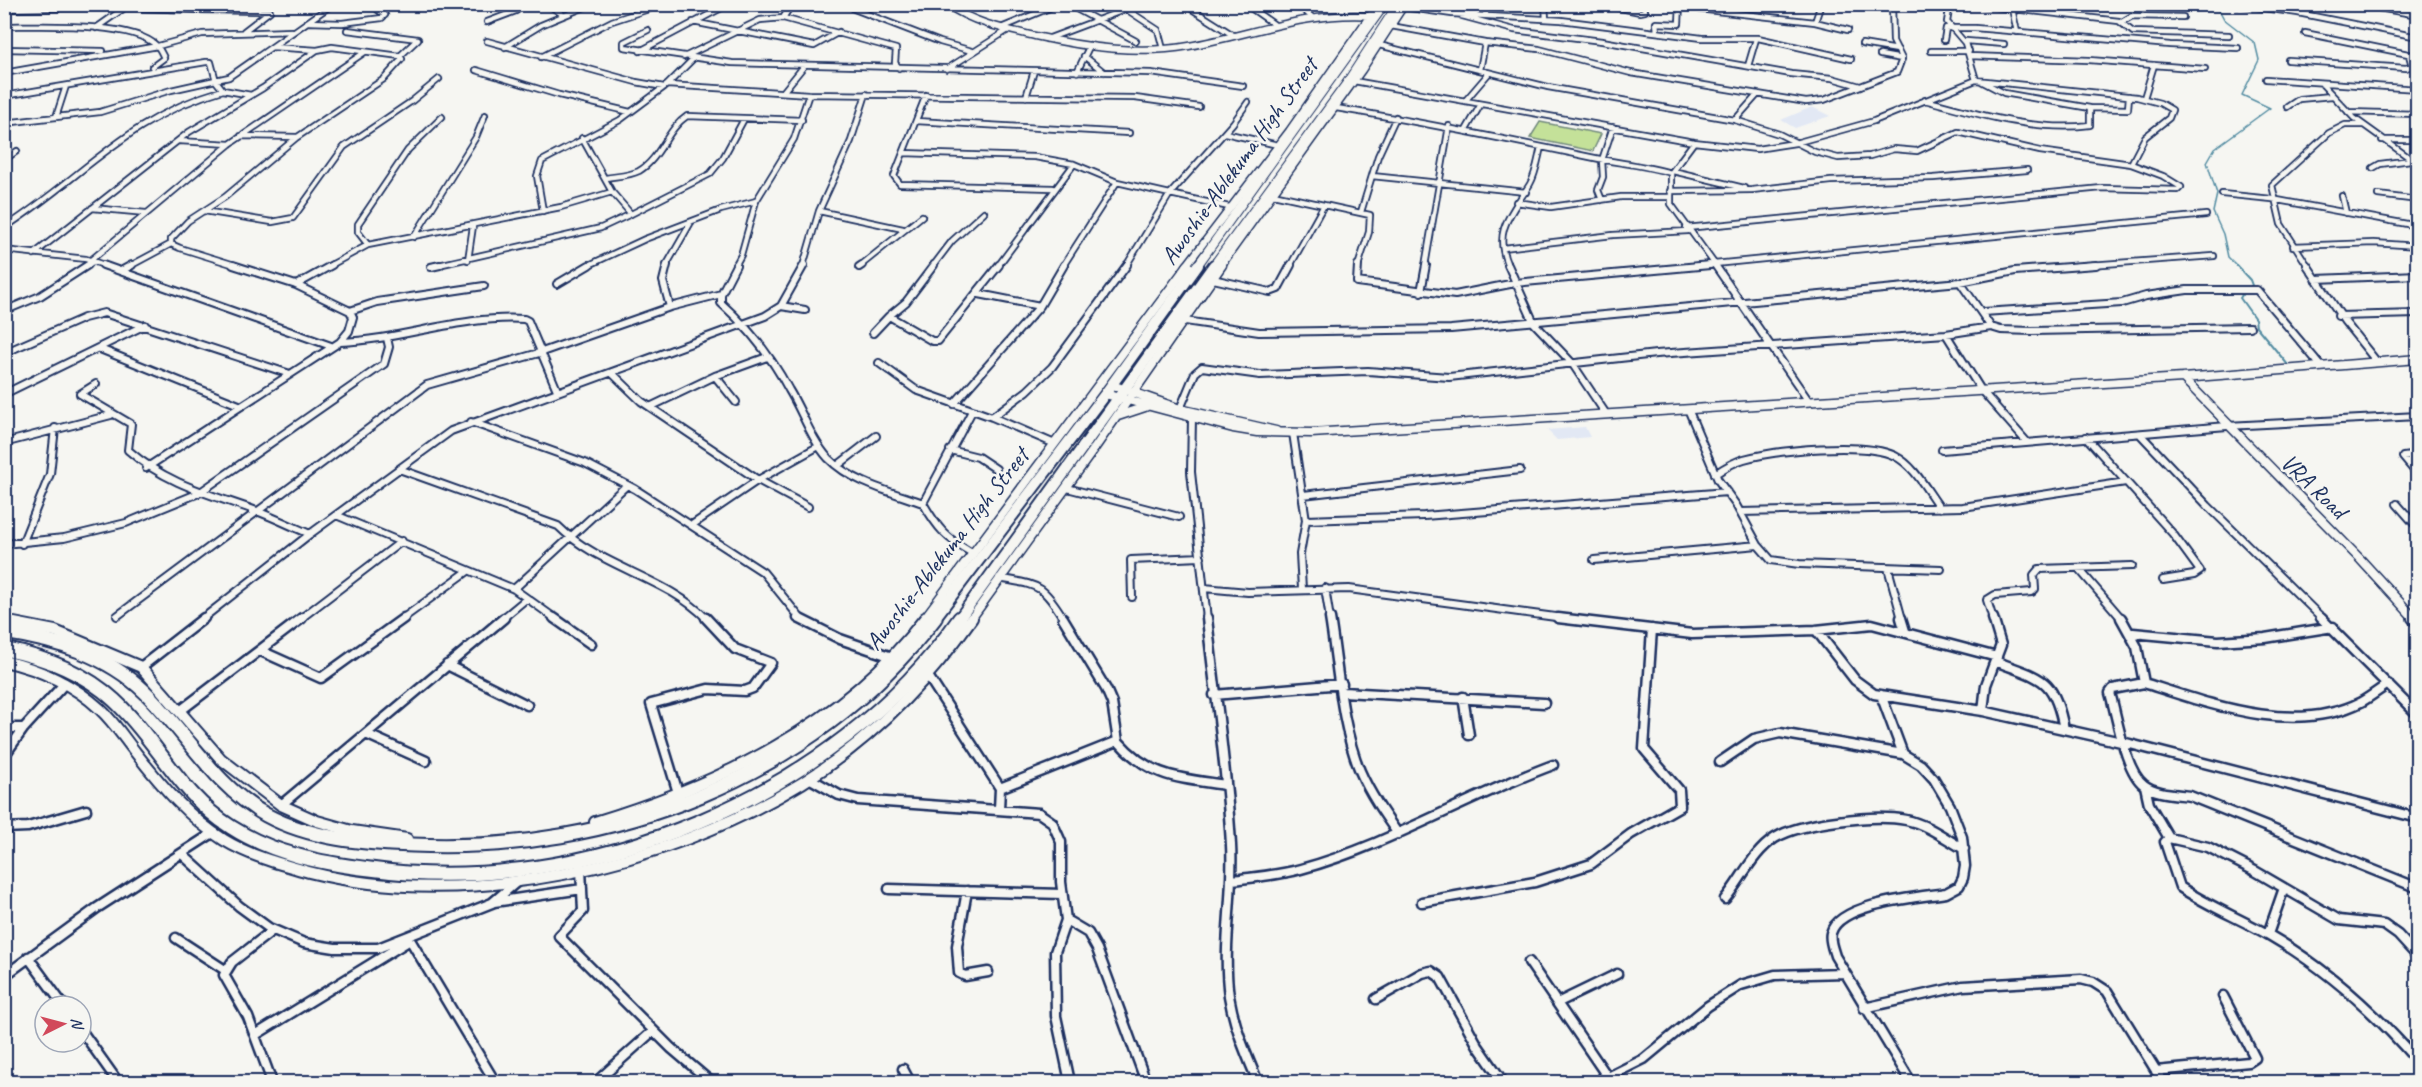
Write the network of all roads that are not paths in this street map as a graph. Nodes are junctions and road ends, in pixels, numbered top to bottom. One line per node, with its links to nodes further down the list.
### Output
1 (201, 4): 35 (street)
2 (333, 4): 48 (street)
3 (389, 4): 48 (street)
4 (513, 4): 49 (street)
5 (547, 4): 38 (street)
6 (592, 4): 38 (street)
7 (664, 4): 104 (street)
8 (729, 4): 50 (street)
9 (792, 4): 45 (street)
10 (946, 4): 57 (street)
11 (1059, 4): 57 (street)
12 (1068, 4): 46 (street)
13 (1140, 4): 37 (street)
14 (1184, 4): 70 (street)
15 (1245, 4): 53 (street)
16 (1296, 4): 43 (street)
17 (1378, 4): 42 (street, Awoshie-Ablekuma High Street)
18 (1385, 4): 78 (main road, Awoshie-Ablekuma High Street)
19 (1489, 4): 40 (street)
20 (1545, 4): 47 (street)
21 (1601, 4): 22 (street)
22 (1644, 4)
23 (1821, 4): 51 (street)
24 (1892, 4): 92 (street)
25 (1950, 4): 58 (street)
26 (1969, 4): 33 (street)
27 (2235, 4): 72 (street)
28 (2356, 4): 41 (street)
29 (1402, 5): 39 (street); 55 (street, Awoshie-Ablekuma High Street); 194 (main road, Awoshie-Ablekuma High Street)
30 (1457, 6): 39 (street)
31 (1680, 6): 51 (street); 65 (street)
32 (126, 7): 34 (street); 35 (street); 56 (street)
33 (2012, 7): 52 (street); 68 (street)
34 (4, 9)
35 (196, 9): 66 (street)
36 (854, 9): 95 (street)
37 (1126, 9): 46 (street); 90 (street)
38 (562, 14): 87 (street)
39 (1454, 14): 40 (street); 112 (street)
40 (1485, 15): 47 (street)
41 (2418, 15)
42 (1372, 16): 43 (street); 78 (street, Awoshie-Ablekuma High Street)
43 (1312, 17): 53 (street)
44 (2183, 17): 52 (street)
45 (783, 18): 64 (street); 67 (street)
46 (1096, 19): 73 (street); 75 (street)
47 (1546, 19): 65 (street)
48 (308, 22): 63 (street)
49 (487, 22)
50 (693, 22): 64 (street); 94 (street)
51 (1815, 22): 62 (street)
52 (2122, 22): 71 (street)
53 (1275, 25): 70 (street)
54 (4, 26): 56 (street)
55 (1391, 27): 80 (street); 84 (street, Awoshie-Ablekuma High Street)
56 (96, 28): 85 (street)
57 (1001, 28): 61 (street)
58 (1955, 28): 68 (street); 76 (street); 79 (street)
59 (347, 30): 101 (street)
60 (648, 30): 94 (street)
61 (1008, 30): 73 (street); 95 (street)
62 (1848, 30)
63 (292, 31): 66 (street); 86 (street)
64 (736, 31): 67 (street); 105 (street)
65 (1657, 31): 74 (street)
66 (243, 32): 85 (street)
67 (838, 32): 113 (street)
68 (2017, 32): 88 (street)
69 (2305, 33): 100 (street)
70 (1233, 35): 90 (street)
71 (2229, 35)
72 (2418, 37)
73 (1047, 39): 83 (street)
74 (1756, 39): 107 (street); 112 (street)
75 (1137, 40)
76 (1944, 40)
77 (487, 41): 87 (street)
78 (1357, 41): 182 (street, Awoshie-Ablekuma High Street); 191 (main road, Awoshie-Ablekuma High Street)
79 (1966, 41): 82 (street); 98 (street)
80 (1485, 43): 118 (street); 140 (street)
81 (1862, 44): 92 (street)
82 (2004, 44)
83 (1090, 45): 90 (street); 102 (street)
84 (1379, 45): 118 (street); 128 (street, Awoshie-Ablekuma High Street)
85 (158, 46): 116 (street); 122 (street)
86 (272, 47): 91 (street); 127 (street)
87 (505, 47): 104 (street)
88 (2238, 48)
89 (4, 49): 93 (street)
90 (1163, 49)
91 (317, 50): 97 (street); 137 (street)
92 (1898, 50): 108 (street)
93 (103, 51)
94 (640, 51): 105 (street)
95 (972, 51): 114 (street)
96 (1931, 51): 98 (street)
97 (365, 52): 101 (street); 173 (street)
98 (1969, 53): 110 (street); 126 (street)
99 (1880, 55): 108 (street)
100 (2409, 55): 103 (street); 109 (street)
101 (400, 56): 174 (street)
102 (1084, 56): 120 (street); 121 (street)
103 (2418, 56)
104 (541, 57): 131 (street)
105 (684, 57): 106 (street)
106 (693, 59): 111 (street); 131 (street)
107 (1851, 59)
108 (1902, 59): 133 (street)
109 (2288, 60)
110 (2154, 65): 115 (street); 146 (street)
111 (804, 66): 113 (street); 136 (street)
112 (1748, 66): 133 (street)
113 (899, 68): 114 (street)
114 (947, 69): 119 (street)
115 (2205, 69)
116 (147, 70): 127 (street); 130 (street)
117 (476, 70): 155 (street)
118 (1480, 70): 123 (street)
119 (1034, 71): 120 (street); 145 (street)
120 (1077, 72): 121 (street)
121 (1104, 72): 132 (street)
122 (4, 73)
123 (1489, 73): 148 (street); 164 (street)
124 (439, 79): 219 (street)
125 (2266, 79): 129 (street)
126 (1978, 80): 143 (street); 147 (street); 154 (street)
127 (216, 81): 135 (street); 159 (street)
128 (1354, 81): 148 (street); 153 (street, Awoshie-Ablekuma High Street)
129 (2322, 84): 134 (street); 144 (street)
130 (66, 86): 142 (street); 159 (street)
131 (666, 86): 136 (street); 155 (street)
132 (1244, 86)
133 (1860, 86): 140 (street)
134 (2418, 89)
135 (223, 90): 137 (street); 232 (street)
136 (783, 92): 138 (street)
137 (251, 94): 178 (street)
138 (809, 94): 139 (street); 163 (street)
139 (866, 94): 141 (street); 221 (street)
140 (1758, 94): 164 (street)
141 (926, 95): 145 (street); 165 (street)
142 (4, 96)
143 (2129, 96): 146 (street); 154 (street)
144 (2332, 96): 152 (street); 156 (street)
145 (1026, 97): 151 (street)
146 (2144, 98): 190 (street)
147 (1925, 100): 154 (street); 180 (street)
148 (1465, 101): 150 (street)
149 (1248, 102): 172 (street)
150 (1481, 104): 169 (street); 170 (street)
151 (1199, 107)
152 (2287, 107)
153 (1336, 108): 161 (street); 206 (street, Awoshie-Ablekuma High Street)
154 (2090, 108)
155 (630, 112): 175 (street)
156 (2348, 112): 157 (street); 167 (street)
157 (2418, 114)
158 (485, 115): 235 (street)
159 (56, 117): 166 (street)
160 (442, 117): 237 (street)
161 (1396, 117): 168 (street); 197 (street)
162 (744, 119): 163 (street); 198 (street); 226 (street)
163 (802, 120): 214 (street)
164 (1735, 120): 180 (street)
165 (916, 121): 171 (street); 185 (street)
166 (4, 123)
167 (2363, 125): 176 (street); 211 (street)
168 (1449, 126): 170 (street); 199 (street)
169 (1613, 127): 179 (street); 187 (street)
170 (1467, 130): 183 (street)
171 (1129, 133)
172 (1225, 133): 182 (street); 205 (street)
173 (241, 136): 174 (street); 181 (street)
174 (297, 137): 219 (street)
175 (582, 138): 198 (street); 220 (street)
176 (2382, 140): 177 (street); 188 (street)
177 (2418, 140)
178 (179, 141): 181 (street); 218 (street)
179 (1694, 141): 180 (street); 196 (street)
180 (1795, 143): 190 (street)
181 (230, 144): 224 (street)
182 (1278, 144): 217 (street, Awoshie-Ablekuma High Street)
183 (1541, 147): 187 (street); 204 (street)
184 (17, 151): 186 (street)
185 (903, 153): 189 (street); 201 (street)
186 (4, 160)
187 (1602, 160): 196 (street); 212 (street)
188 (2410, 160): 192 (street); 193 (street)
189 (1074, 164): 200 (street); 201 (street)
190 (2131, 164): 234 (street)
191 (1271, 165): 194 (main road); 260 (main road, Awoshie-Ablekuma High Street)
192 (2418, 165)
193 (2373, 168)
194 (1284, 170): 244 (main road, Awoshie-Ablekuma High Street)
195 (2027, 170): 202 (street)
196 (1672, 172): 202 (street); 207 (street)
197 (1372, 176): 199 (street); 223 (street)
198 (606, 178): 203 (street)
199 (1440, 181): 204 (street); 259 (street)
200 (1118, 182): 205 (street); 265 (street)
201 (1053, 188): 262 (street)
202 (1752, 190): 207 (street)
203 (612, 192): 220 (street); 226 (street)
204 (1526, 192): 215 (street)
205 (1170, 194): 217 (street); 319 (street)
206 (1273, 194): 216 (street); 244 (street, Awoshie-Ablekuma High Street)
207 (1670, 194): 212 (street); 234 (street)
208 (2222, 194): 211 (street)
209 (2378, 195): 213 (street)
210 (2342, 196): 225 (street)
211 (2272, 199): 225 (street); 238 (street)
212 (1602, 200): 215 (street)
213 (2418, 200)
214 (756, 201): 229 (street); 261 (street)
215 (1516, 202): 240 (street)
216 (1324, 205): 223 (street); 252 (street)
217 (1229, 207): 260 (street, Awoshie-Ablekuma High Street)
218 (92, 208): 224 (street); 242 (street)
219 (204, 211): 236 (street)
220 (543, 211): 230 (street)
221 (819, 211): 233 (street); 264 (street)
222 (984, 212): 272 (street)
223 (1360, 212): 259 (street)
224 (146, 213): 246 (street)
225 (2346, 213): 231 (street)
226 (631, 214): 245 (street)
227 (2206, 215): 247 (street)
228 (922, 216): 233 (street)
229 (690, 224): 256 (street); 266 (street)
230 (473, 226): 235 (street); 245 (street)
231 (2418, 226)
232 (4, 228)
233 (903, 229): 249 (street)
234 (1687, 229): 240 (street); 247 (street)
235 (414, 237): 237 (street)
236 (171, 244): 250 (street); 257 (street)
237 (368, 245): 257 (street)
238 (2293, 246): 239 (street); 253 (street)
239 (2418, 246)
240 (1503, 248): 255 (street)
241 (4, 250): 242 (street)
242 (34, 254): 246 (street)
243 (2214, 256): 254 (street)
244 (1221, 259): 252 (street, Awoshie-Ablekuma High Street); 305 (main road, Awoshie-Ablekuma High Street)
245 (468, 260): 248 (street)
246 (92, 261): 250 (street); 267 (street)
247 (1715, 264): 255 (street); 263 (street)
248 (431, 267)
249 (859, 267)
250 (120, 271): 284 (street)
251 (2418, 275): 253 (street)
252 (1213, 279): 274 (street, Awoshie-Ablekuma High Street)
253 (2316, 279): 273 (street)
254 (1960, 282): 263 (street); 270 (street)
255 (1515, 283): 259 (street); 275 (street)
256 (557, 284)
257 (296, 285): 269 (street)
258 (484, 286): 269 (street)
259 (1421, 292)
260 (1173, 293): 301 (main road, Awoshie-Ablekuma High Street); 332 (street, Awoshie-Ablekuma High Street)
261 (721, 294): 266 (street); 276 (street)
262 (979, 294): 265 (street); 272 (street)
263 (1743, 303): 275 (street); 285 (street)
264 (781, 306): 268 (street); 276 (street)
265 (1040, 306): 308 (street)
266 (670, 307): 288 (street)
267 (6, 309)
268 (805, 310)
269 (350, 311): 283 (street)
270 (1983, 312): 278 (street); 294 (street)
271 (2418, 314): 273 (street)
272 (889, 316): 280 (street)
273 (2338, 316): 291 (street)
274 (1185, 321): 275 (street); 299 (street, Awoshie-Ablekuma High Street)
275 (1534, 323): 293 (street)
276 (744, 324): 289 (street); 295 (street)
277 (145, 325): 286 (street); 287 (street); 296 (street)
278 (1991, 327): 279 (street); 281 (street)
279 (2250, 327)
280 (873, 333)
281 (1946, 334): 285 (street); 303 (street)
282 (387, 338): 283 (street); 288 (street); 351 (street)
283 (340, 342): 284 (street)
284 (332, 346): 296 (street)
285 (1774, 347): 293 (street); 306 (street)
286 (100, 349): 304 (street); 309 (street)
287 (4, 353)
288 (539, 353): 302 (street); 357 (street)
289 (767, 357): 297 (street); 333 (street)
290 (2418, 359): 291 (street)
291 (2377, 362): 294 (street)
292 (879, 363): 308 (street)
293 (1572, 363): 312 (street); 315 (street)
294 (2322, 367): 298 (street)
295 (612, 373): 302 (street); 310 (street)
296 (290, 374): 309 (street)
297 (715, 376): 307 (street); 310 (street)
298 (2183, 378): 303 (street); 323 (street, VRA Road)
299 (1143, 379): 305 (street, Awoshie-Ablekuma High Street); 311 (street)
300 (96, 384): 316 (street)
301 (1109, 389): 305 (street); 348 (main road, Awoshie-Ablekuma High Street)
302 (557, 390): 321 (street)
303 (1981, 390): 306 (street); 330 (street)
304 (4, 394)
305 (1127, 395): 311 (street); 317 (street, Awoshie-Ablekuma High Street); 337 (main road, Awoshie-Ablekuma High Street)
306 (1808, 400): 313 (street)
307 (736, 402)
308 (954, 404): 314 (street)
309 (239, 405): 339 (street)
310 (652, 405): 345 (street)
311 (1156, 405): 312 (street); 317 (street); 320 (street)
312 (1180, 409): 322 (street)
313 (1688, 409): 315 (street); 343 (street)
314 (972, 411): 319 (street); 334 (street)
315 (1606, 414): 326 (street)
316 (111, 415): 324 (street); 339 (street)
317 (1117, 416): 337 (street, Awoshie-Ablekuma High Street)
318 (2418, 416): 323 (street)
319 (992, 417): 332 (street)
320 (1192, 418): 322 (street); 371 (street)
321 (471, 422): 340 (street); 347 (street)
322 (1234, 424): 325 (street)
323 (2227, 426): 327 (street); 389 (street, VRA Road)
324 (55, 428): 331 (street); 368 (street)
325 (1279, 432): 326 (street)
326 (1293, 433): 352 (street)
327 (2140, 434): 329 (street); 390 (street)
328 (876, 436): 338 (street)
329 (2086, 437): 330 (street); 346 (street)
330 (2026, 441): 335 (street)
331 (4, 443)
332 (1055, 444): 348 (street, Awoshie-Ablekuma High Street)
333 (819, 446): 338 (street); 345 (street)
334 (950, 450): 341 (street); 353 (street)
335 (1942, 450)
336 (2418, 455): 344 (street)
337 (1078, 462): 349 (street, Awoshie-Ablekuma High Street); 387 (main road, Awoshie-Ablekuma High Street)
338 (837, 466): 353 (street)
339 (146, 468): 351 (street)
340 (399, 469): 359 (street); 365 (street)
341 (996, 469)
342 (1521, 470): 352 (street)
343 (1715, 474): 350 (street); 356 (street)
344 (2418, 475)
345 (758, 480): 355 (street); 362 (street)
346 (2126, 482): 356 (street); 379 (street)
347 (627, 485): 362 (street); 365 (street)
348 (1027, 488): 370 (street, Awoshie-Ablekuma High Street); 394 (main road, Awoshie-Ablekuma High Street)
349 (1067, 488): 360 (street); 378 (street, Awoshie-Ablekuma High Street)
350 (1727, 492): 358 (street); 361 (street)
351 (199, 493): 357 (street); 368 (street)
352 (1302, 495): 361 (street)
353 (922, 503): 370 (street)
354 (2397, 504): 363 (street)
355 (808, 507)
356 (1940, 508): 358 (street)
357 (256, 510): 364 (street); 386 (street)
358 (1740, 512): 369 (street)
359 (336, 515): 364 (street); 366 (street)
360 (1179, 517)
361 (1306, 520): 381 (street)
362 (692, 525): 399 (street)
363 (2418, 528)
364 (310, 534): 403 (street)
365 (571, 539): 383 (street); 433 (street)
366 (402, 542): 377 (street); 398 (street)
367 (4, 544): 368 (street)
368 (22, 544)
369 (1758, 545): 372 (street); 374 (street)
370 (972, 553): 399 (street, Awoshie-Ablekuma High Street)
371 (1201, 557): 380 (street); 384 (street)
372 (1594, 560)
373 (2132, 566): 376 (street)
374 (1888, 568): 375 (street); 393 (street)
375 (1941, 569)
376 (2079, 569): 395 (street); 400 (street)
377 (468, 571): 383 (street); 398 (street)
378 (999, 578): 387 (street, Awoshie-Ablekuma High Street); 422 (street)
379 (2163, 580)
380 (1204, 588): 381 (street); 409 (street)
381 (1302, 588): 382 (street)
382 (1325, 588): 391 (street); 408 (street)
383 (514, 589): 385 (street)
384 (1132, 597)
385 (526, 599): 396 (street); 402 (street)
386 (117, 616)
387 (967, 616): 397 (main road, Awoshie-Ablekuma High Street); 404 (street, Awoshie-Ablekuma High Street)
388 (4, 621): 403 (street, Awoshie-Ablekuma High Street)
389 (2418, 622)
390 (2333, 627): 395 (street); 407 (street)
391 (1652, 629): 392 (street); 455 (street)
392 (1816, 630): 393 (street); 410 (street)
393 (1905, 631): 400 (street)
394 (4, 632)
395 (2133, 633): 406 (street)
396 (591, 644)
397 (4, 649)
398 (261, 651): 414 (street)
399 (892, 657): 433 (street, Awoshie-Ablekuma High Street)
400 (1996, 659): 415 (street); 419 (street)
401 (4, 661): 405 (street, Awoshie-Ablekuma High Street)
402 (447, 665): 413 (street); 420 (street)
403 (141, 667): 414 (street, Awoshie-Ablekuma High Street)
404 (928, 676): 429 (street, Awoshie-Ablekuma High Street); 432 (street)
405 (65, 683): 418 (street); 439 (street, Awoshie-Ablekuma High Street)
406 (2144, 683): 407 (street); 423 (street)
407 (2388, 684): 416 (street)
408 (1343, 688): 409 (street); 411 (street); 440 (street)
409 (1214, 695): 430 (street)
410 (1881, 695): 415 (street); 424 (street)
411 (1463, 697): 412 (street); 421 (street)
412 (1544, 703)
413 (527, 705)
414 (180, 711): 434 (street, Awoshie-Ablekuma High Street)
415 (1983, 711): 419 (street)
416 (2418, 715)
417 (4, 728): 418 (street)
418 (24, 728): 425 (street)
419 (2064, 729): 423 (street)
420 (366, 734): 426 (street); 434 (street)
421 (1469, 735)
422 (1118, 741): 430 (street); 432 (street)
423 (2126, 743): 431 (street); 437 (street)
424 (1903, 754): 427 (street); 442 (street)
425 (4, 756)
426 (426, 761)
427 (1720, 762)
428 (1553, 765): 440 (street)
429 (809, 778): 435 (street); 444 (street, Awoshie-Ablekuma High Street)
430 (1225, 785): 446 (street)
431 (2145, 786): 441 (street); 448 (street)
432 (1000, 788): 435 (street)
433 (679, 796): 434 (street, Awoshie-Ablekuma High Street)
434 (281, 806)
435 (999, 809): 452 (street)
436 (86, 810): 438 (street)
437 (2418, 818)
438 (4, 828)
439 (213, 833): 443 (street); 445 (street, Awoshie-Ablekuma High Street)
440 (1398, 834): 446 (street)
441 (2169, 838): 447 (street); 458 (street)
442 (1964, 849): 453 (street); 466 (street)
443 (183, 855): 457 (street); 461 (street)
444 (582, 869): 445 (street, Awoshie-Ablekuma High Street); 449 (street)
445 (519, 880): 454 (street)
446 (1233, 880): 489 (street)
447 (2284, 888): 458 (street); 462 (street)
448 (2418, 888)
449 (582, 889): 454 (street); 474 (street)
450 (889, 889): 451 (street)
451 (967, 891): 452 (street); 465 (street)
452 (1062, 894): 456 (street)
453 (1725, 899)
454 (494, 902): 460 (street)
455 (1422, 902)
456 (1066, 920): 487 (street); 488 (street)
457 (273, 930): 460 (street); 464 (street)
458 (2268, 934): 477 (street)
459 (176, 938): 464 (street)
460 (409, 938): 475 (street); 481 (street)
461 (28, 957): 468 (street); 469 (street)
462 (2418, 957)
463 (1529, 962): 472 (street)
464 (225, 970): 475 (street)
465 (988, 972)
466 (1844, 973): 473 (street); 480 (street)
467 (1617, 974): 472 (street)
468 (4, 976)
469 (55, 994)
470 (2223, 996): 479 (street)
471 (1376, 999): 490 (street)
472 (1557, 1003): 480 (street)
473 (1864, 1008): 479 (street); 492 (street)
474 (653, 1031): 484 (street); 485 (street)
475 (257, 1034): 483 (street)
476 (93, 1047): 482 (street)
477 (2418, 1062)
478 (903, 1069): 486 (street)
479 (2156, 1071): 493 (street)
480 (1609, 1078): 491 (street)
481 (494, 1082)
482 (118, 1083)
483 (272, 1083)
484 (597, 1083)
485 (711, 1083)
486 (910, 1083)
487 (1070, 1083)
488 (1146, 1083)
489 (1258, 1083)
490 (1503, 1083)
491 (1598, 1083)
492 (1911, 1083)
493 (2163, 1083)

